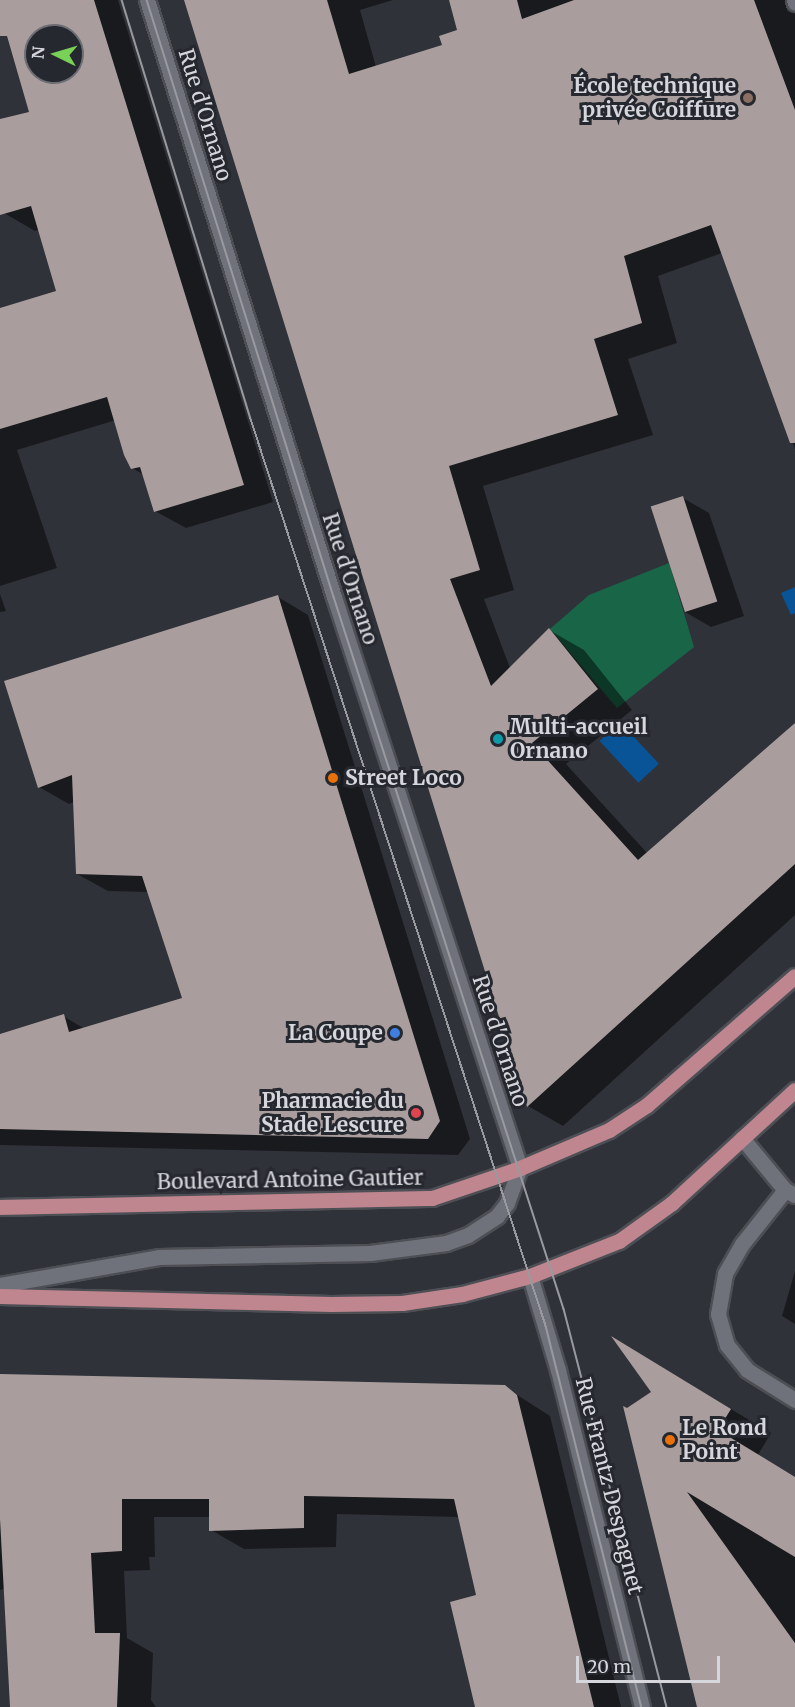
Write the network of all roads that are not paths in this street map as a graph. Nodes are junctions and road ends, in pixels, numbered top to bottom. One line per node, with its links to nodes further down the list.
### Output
1 (147, 0): 5 (street, Rue d'Ornano)
2 (795, 976): 5 (main road, Boulevard Antoine Gautier)
3 (795, 1090): 4 (main road)
4 (742, 1138): 6 (street); 8 (main road)
5 (520, 1168): 7 (main road, Boulevard Antoine Gautier); 9 (street)
6 (790, 1193): 11 (street)
7 (0, 1207)
8 (530, 1276): 10 (main road); 12 (street, Rue Frantz Despagnet)
9 (0, 1285)
10 (0, 1296)
11 (795, 1400)
12 (642, 1707)

